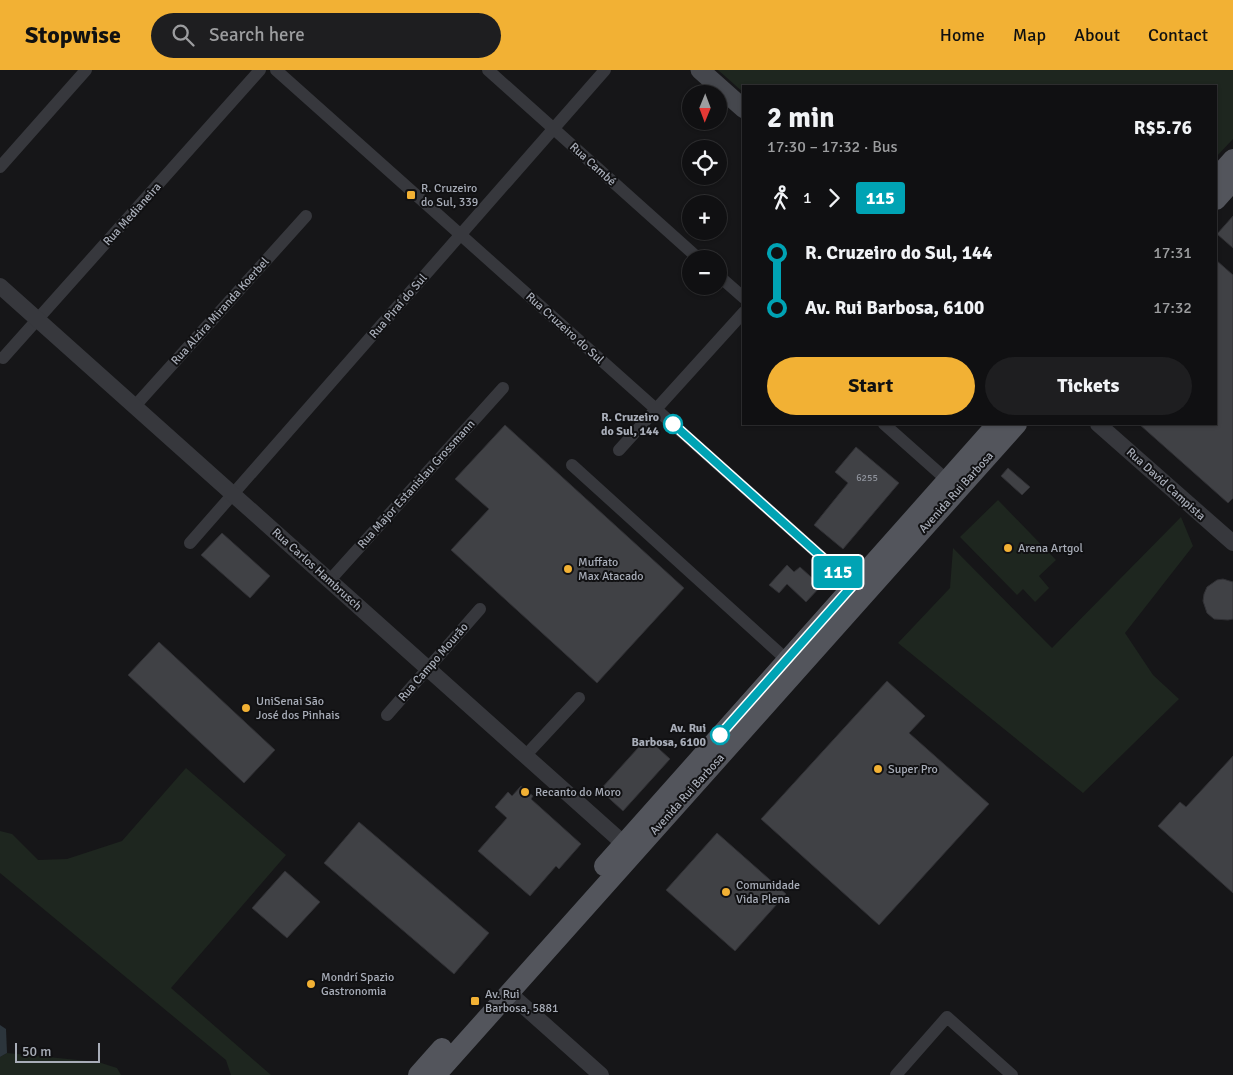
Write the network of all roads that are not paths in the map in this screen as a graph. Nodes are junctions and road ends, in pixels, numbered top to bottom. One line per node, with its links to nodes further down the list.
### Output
1 (86, 70): 10 (street)
2 (260, 70): 21 (street, Rua Medianeira)
3 (276, 70): 15 (street, Rua Cruzeiro do Sul)
4 (488, 70): 8 (street, Rua Cambé)
5 (605, 70): 8 (street, Rua Piraí do Sul)
6 (700, 70): 7 (main road)
7 (742, 107)
8 (554, 129): 15 (street, Rua Piraí do Sul); 16 (street, Rua Cambé)
9 (1233, 159): 11 (main road)
10 (0, 167)
11 (1217, 177)
12 (1233, 181): 13 (main road)
13 (1217, 199)
14 (306, 216): 24 (street, Rua Alzira Miranda Koerbel)
15 (461, 235): 25 (street, Rua Cruzeiro do Sul); 33 (street, Rua Piraí do Sul)
16 (689, 250)
17 (727, 283): 19 (street)
18 (0, 286): 21 (street, Rua Carlos Hambrusch)
19 (742, 296)
20 (742, 314): 25 (street)
21 (38, 320): 22 (street, Rua Medianeira); 24 (street, Rua Carlos Hambrusch)
22 (3, 358)
23 (503, 388): 36 (street, Rua Major Estanislau Grossmann)
24 (135, 406): 33 (street, Rua Carlos Hambrusch)
25 (656, 409): 30 (street); 37 (street, Rua Cruzeiro do Sul)
26 (885, 425): 32 (street)
27 (997, 425): 32 (main road, Avenida Rui Barbosa)
28 (1016, 425): 44 (main road, Avenida Rui Barbosa)
29 (1099, 425): 35 (street, Rua David Campista)
30 (620, 450)
31 (572, 465): 39 (street)
32 (947, 480): 37 (main road, Avenida Rui Barbosa)
33 (233, 494): 34 (street, Rua Piraí do Sul); 36 (street, Rua Carlos Hambrusch)
34 (190, 543)
35 (1233, 544)
36 (330, 580): 40 (street, Rua Carlos Hambrusch)
37 (853, 585): 39 (main road, Avenida Rui Barbosa)
38 (480, 609): 40 (street, Rua Campo Mourão)
39 (787, 660): 44 (main road, Avenida Rui Barbosa)
40 (428, 668): 42 (street, Rua Campo Mourão); 43 (street, Rua Carlos Hambrusch)
41 (578, 698): 43 (street)
42 (387, 715)
43 (526, 756): 44 (street, Rua Carlos Hambrusch)
44 (629, 848): 45 (main road, Avenida Rui Barbosa); 47 (main road, Avenida Rui Barbosa)
45 (509, 993): 46 (street); 48 (main road, Avenida Rui Barbosa)
46 (598, 1074)
47 (418, 1075)
48 (436, 1075)
49 (896, 1075): 50 (street)
50 (1012, 1075)

